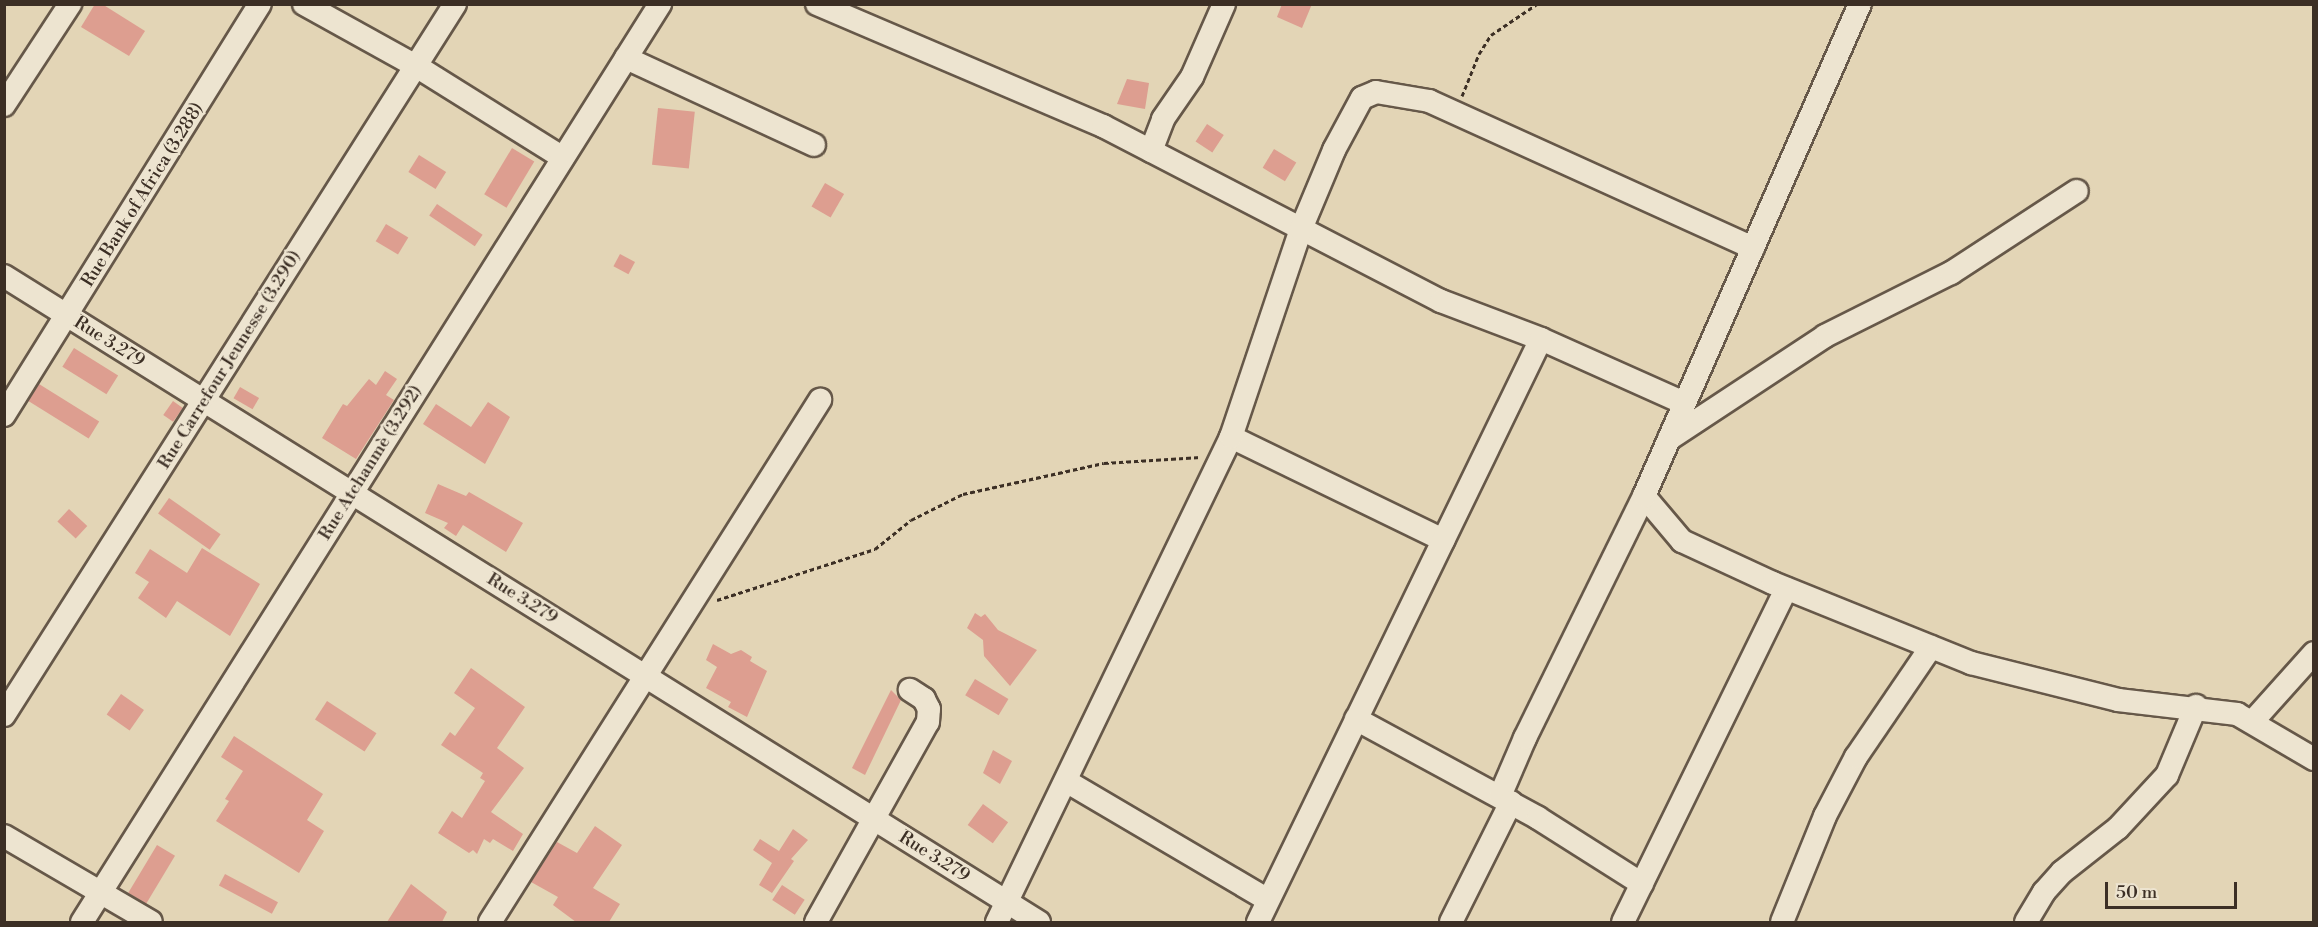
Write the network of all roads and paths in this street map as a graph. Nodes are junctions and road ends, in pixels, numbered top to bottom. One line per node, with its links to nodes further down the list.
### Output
1 (70, 4): 12 (street)
2 (260, 4): 21 (street, Rue Bank of Africa (3.288))
3 (304, 4): 11 (street)
4 (455, 4): 11 (street, Rue Carrefour Jeunesse (3.290))
5 (660, 4): 10 (street, Rue Atchanmè (3.292))
6 (817, 4): 15 (street)
7 (1224, 4): 15 (street)
8 (1537, 4): 13 (path)
9 (1860, 4): 19 (street)
10 (626, 58): 14 (street); 16 (street, Rue Atchanmè (3.292))
11 (416, 66): 16 (street); 24 (street, Rue Carrefour Jeunesse (3.290))
12 (8, 93)
13 (1456, 112): 18 (street); 19 (street)
14 (814, 145)
15 (1151, 151): 18 (street)
16 (563, 158): 29 (street, Rue Atchanmè (3.292))
17 (2077, 191): 27 (street)
18 (1301, 229): 22 (street); 28 (street)
19 (1753, 248): 25 (street)
20 (4, 276): 21 (street, Rue 3.279)
21 (69, 316): 24 (street, Rue 3.279); 26 (street, Rue Bank of Africa (3.288))
22 (1541, 339): 25 (street); 31 (street)
23 (820, 400): 33 (street)
24 (204, 401): 29 (street, Rue 3.279); 39 (street, Rue Carrefour Jeunesse (3.290))
25 (1684, 403): 27 (street)
26 (4, 415)
27 (1669, 439): 30 (street)
28 (1227, 446): 31 (street); 33 (path); 43 (street)
29 (352, 493): 36 (street, Rue 3.279); 48 (street, Rue Atchanmè (3.292))
30 (1644, 496): 32 (street); 44 (street)
31 (1443, 540): 40 (street)
32 (1786, 589): 34 (street); 47 (street)
33 (691, 604): 36 (street)
34 (1931, 647): 38 (street); 59 (street)
35 (2313, 653): 41 (street)
36 (645, 677): 45 (street, Rue 3.279); 54 (street)
37 (910, 690): 45 (street)
38 (2196, 706): 41 (street); 60 (street)
39 (4, 715)
40 (1356, 719): 44 (street); 49 (street)
41 (2253, 721): 42 (street)
42 (2313, 759)
43 (1065, 781): 49 (street); 50 (street)
44 (1506, 799): 47 (street); 58 (street)
45 (873, 819): 50 (street, Rue 3.279); 55 (street)
46 (4, 836): 48 (street)
47 (1642, 884): 51 (street)
48 (102, 890): 52 (street, Rue Atchanmè (3.292)); 53 (street)
49 (1268, 900): 57 (street)
50 (1003, 913): 56 (street, Rue 3.279)
51 (1632, 919)
52 (82, 922)
53 (152, 922)
54 (490, 922)
55 (816, 922)
56 (1039, 922)
57 (1258, 922)
58 (1450, 922)
59 (1782, 922)
60 (2026, 922)

